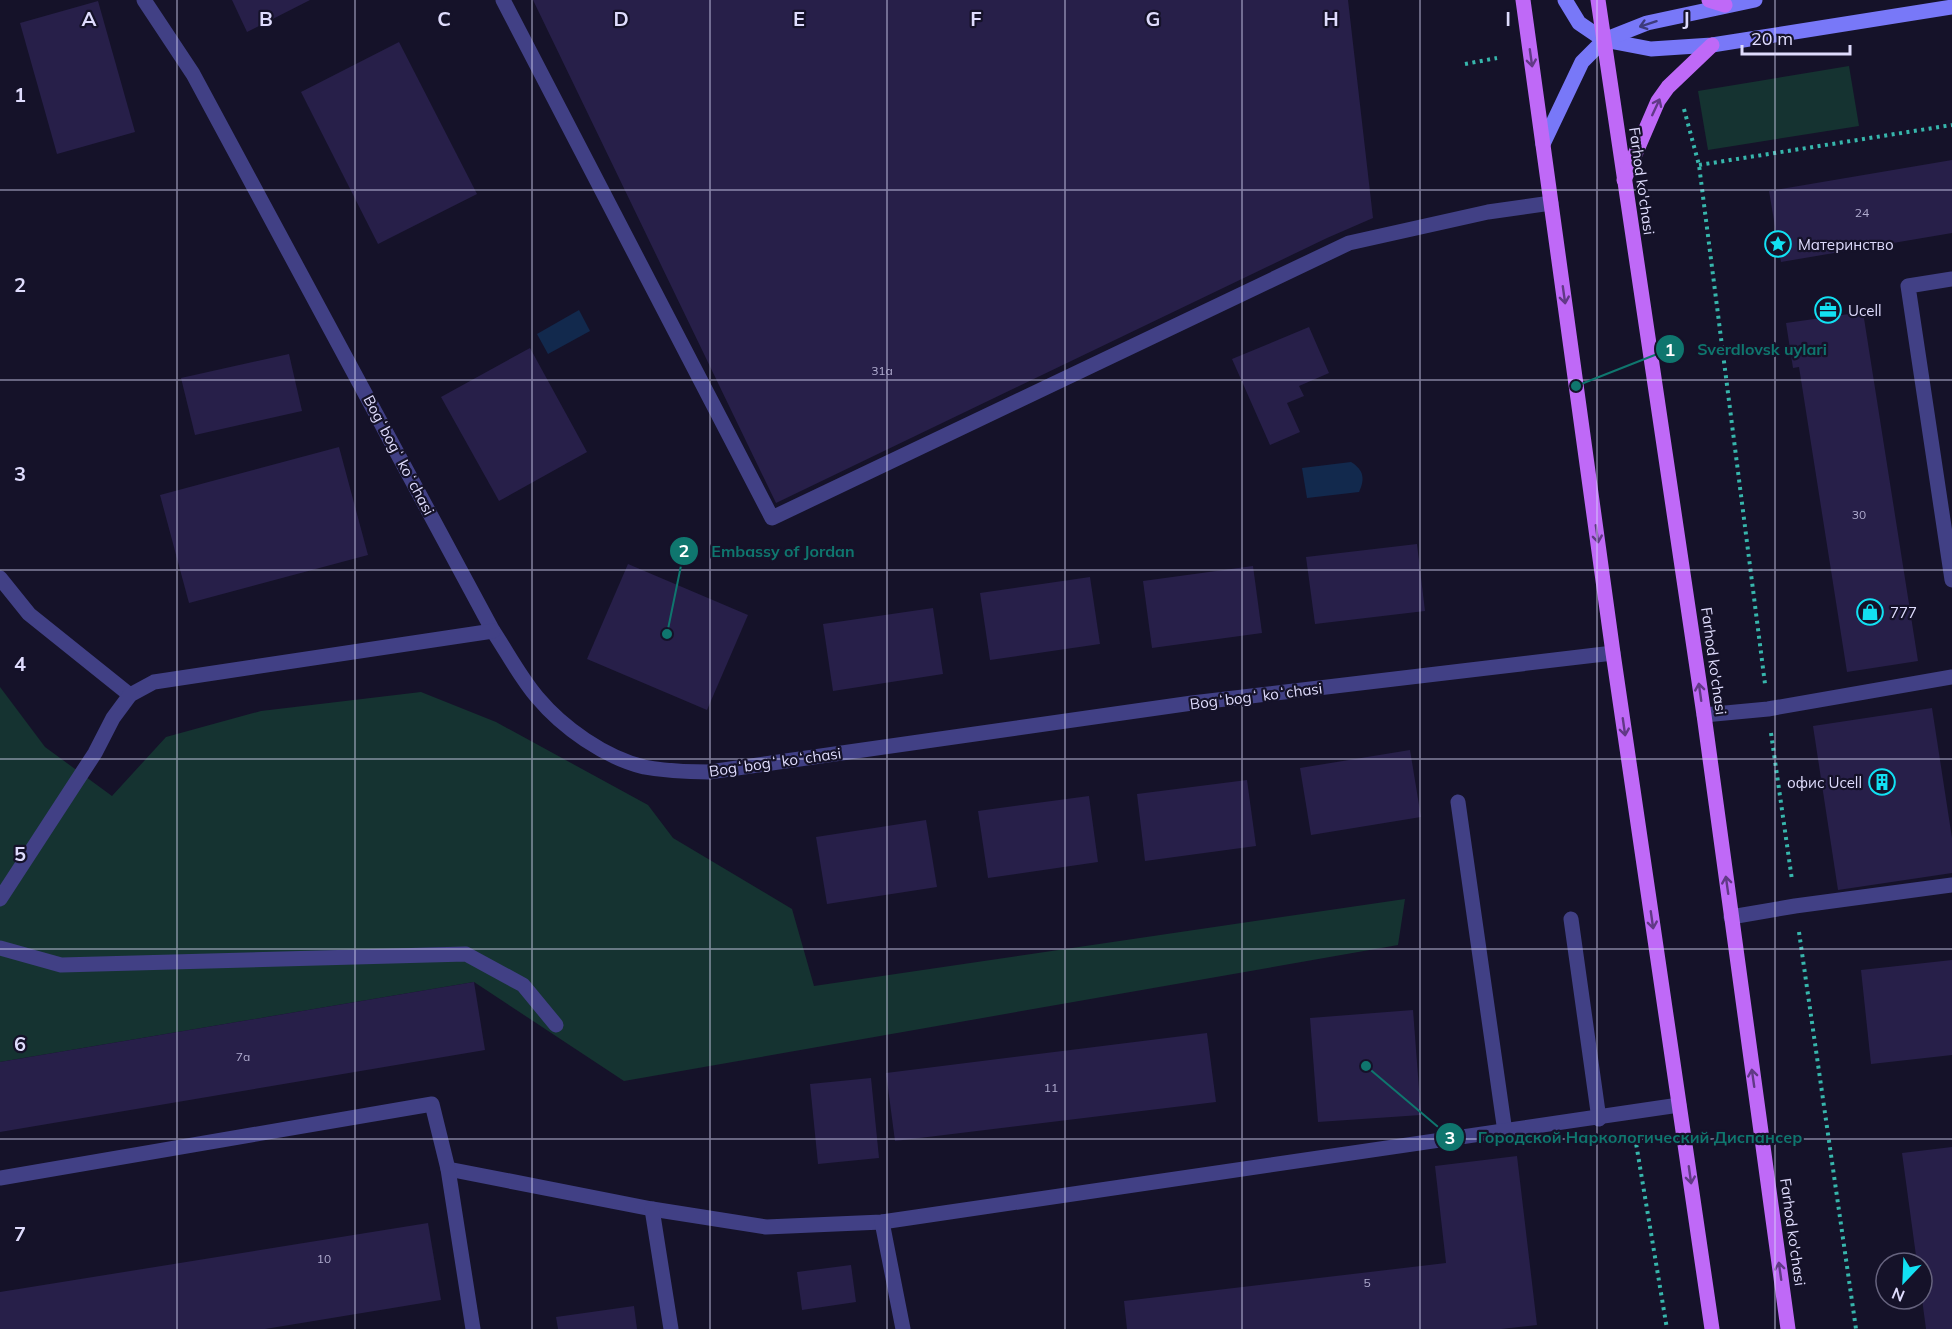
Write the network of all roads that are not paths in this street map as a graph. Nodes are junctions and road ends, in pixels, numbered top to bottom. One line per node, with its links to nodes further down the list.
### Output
1 (144, 0): 18 (lane, Bogʻbogʻ koʻchasi)
2 (503, 0): 14 (lane)
3 (1523, 0): 12 (main road, one-way to 12)
4 (1565, 0): 10 (main road)
5 (1598, 0): 10 (main road, Farhod ko'chasi)
6 (1709, 0): 8 (main road)
7 (1755, 0): 8 (main road)
8 (1725, 5): 10 (main road, one-way to 10)
9 (1952, 7): 11 (main road)
10 (1604, 40): 11 (main road); 12 (main road); 13 (main road, Farhod ko'chasi)
11 (1712, 45): 13 (main road, one-way to 11)
12 (1543, 144): 14 (main road)
13 (1624, 180): 22 (main road, Farhod ko'chasi, one-way to 13)
14 (1551, 203): 19 (main road, one-way to 19)
15 (1952, 279): 17 (lane)
16 (0, 578): 21 (lane)
17 (1952, 580)
18 (493, 631): 19 (lane, Bogʻbogʻ koʻchasi); 21 (lane)
19 (1614, 653): 30 (main road, one-way to 30)
20 (1952, 677): 22 (lane)
21 (130, 695): 25 (lane)
22 (1704, 715): 26 (main road, Farhod ko'chasi, one-way to 22)
23 (1458, 802): 32 (lane)
24 (1952, 885): 26 (lane)
25 (0, 899)
26 (1731, 917): 41 (main road, Farhod ko'chasi, one-way to 26)
27 (1571, 919): 31 (lane)
28 (0, 948): 29 (lane)
29 (556, 1025)
30 (1680, 1105): 31 (lane); 40 (main road, one-way to 40)
31 (1599, 1119): 32 (lane)
32 (1504, 1132): 36 (lane)
33 (448, 1169): 34 (lane); 35 (lane); 37 (lane)
34 (0, 1178)
35 (652, 1209): 36 (lane); 38 (lane)
36 (882, 1222): 39 (lane)
37 (473, 1329)
38 (671, 1329)
39 (903, 1329)
40 (1712, 1329)
41 (1788, 1329)

